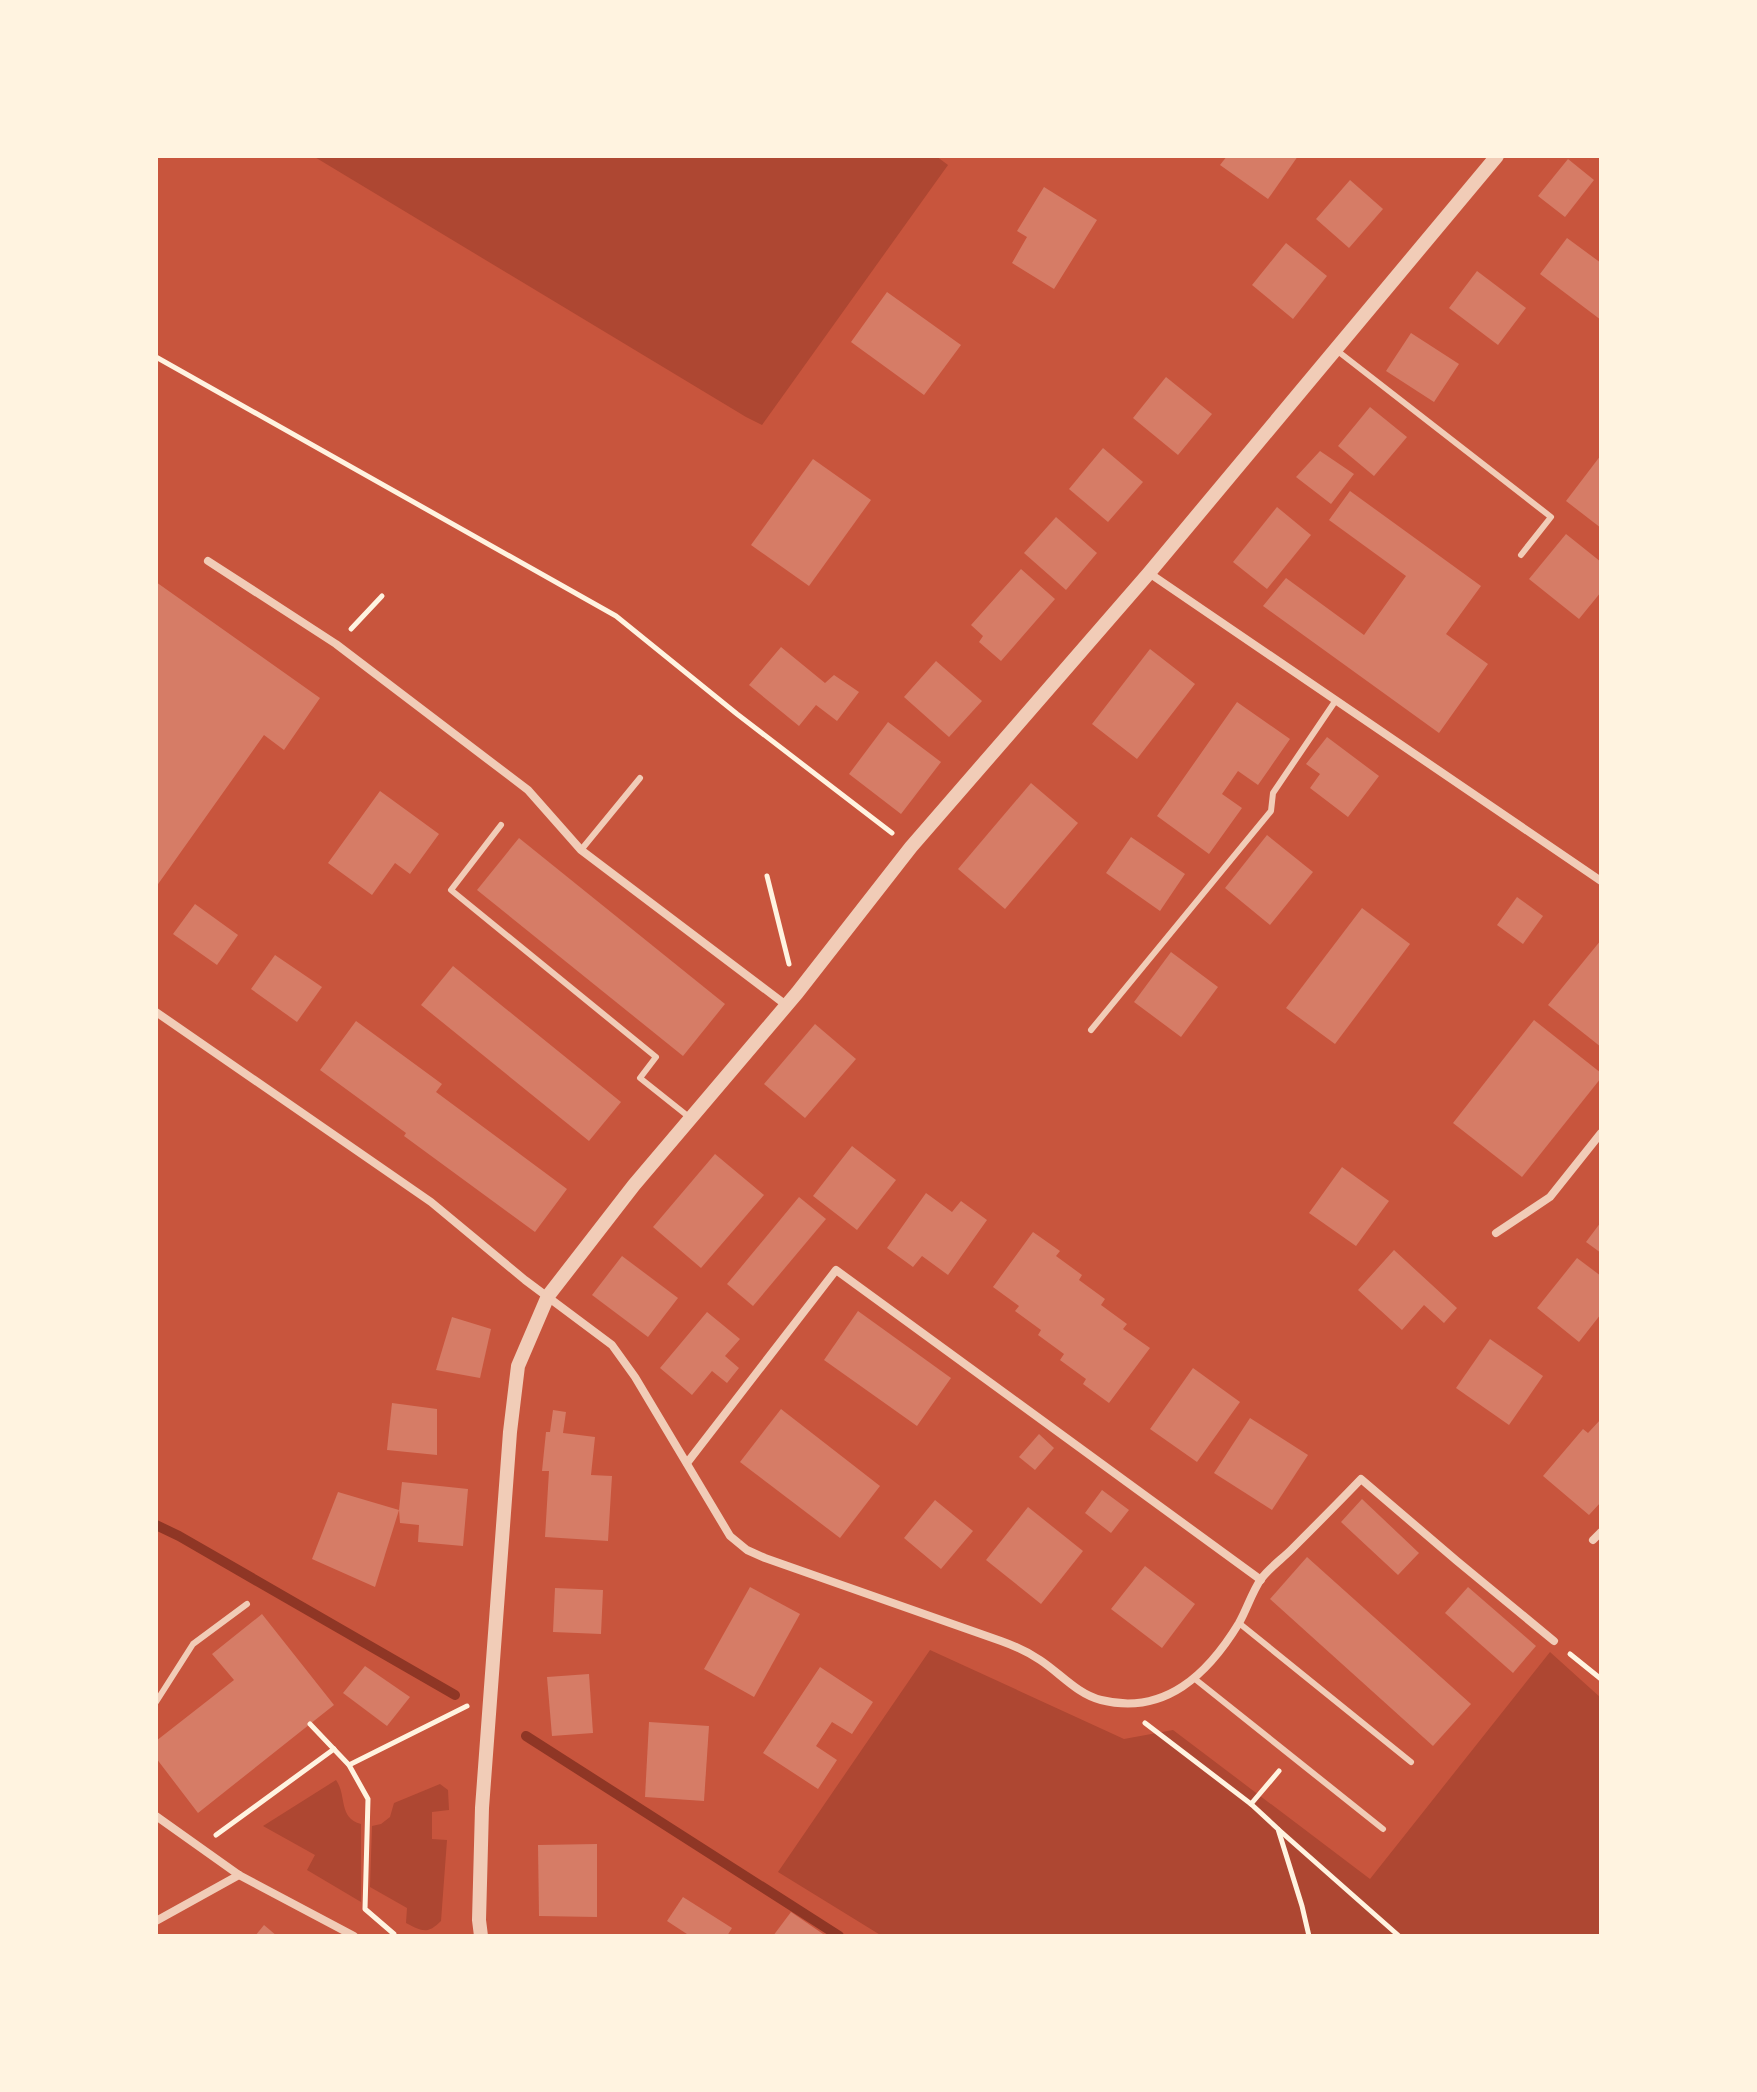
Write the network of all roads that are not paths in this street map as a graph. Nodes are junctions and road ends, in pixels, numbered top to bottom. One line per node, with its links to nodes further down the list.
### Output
1 (1497, 156): 2 (street)
2 (1335, 349): 3 (lane); 5 (street)
3 (1521, 555)
4 (208, 561): 9 (street)
5 (1149, 573): 6 (street); 11 (street)
6 (1336, 700): 10 (street); 13 (lane)
7 (640, 778): 9 (lane)
8 (501, 825): 14 (lane)
9 (581, 850): 11 (street)
10 (1601, 881)
11 (791, 999): 14 (street)
12 (156, 1012): 17 (street)
13 (1091, 1030)
14 (692, 1119): 17 (street)
15 (1601, 1133): 16 (street)
16 (1496, 1233)
17 (548, 1296): 18 (street); 33 (street)
18 (687, 1463): 21 (street); 25 (street)
19 (1601, 1532): 20 (street)
20 (1593, 1540)
21 (1261, 1580): 23 (street); 24 (street)
22 (247, 1604): 26 (lane)
23 (1239, 1623): 25 (street); 27 (lane)
24 (1554, 1641)
25 (1195, 1679): 29 (lane)
26 (156, 1702)
27 (1411, 1762)
28 (156, 1816): 30 (street)
29 (1383, 1829)
30 (239, 1875): 31 (street); 32 (street)
31 (156, 1921)
32 (354, 1936)
33 (481, 1936)

